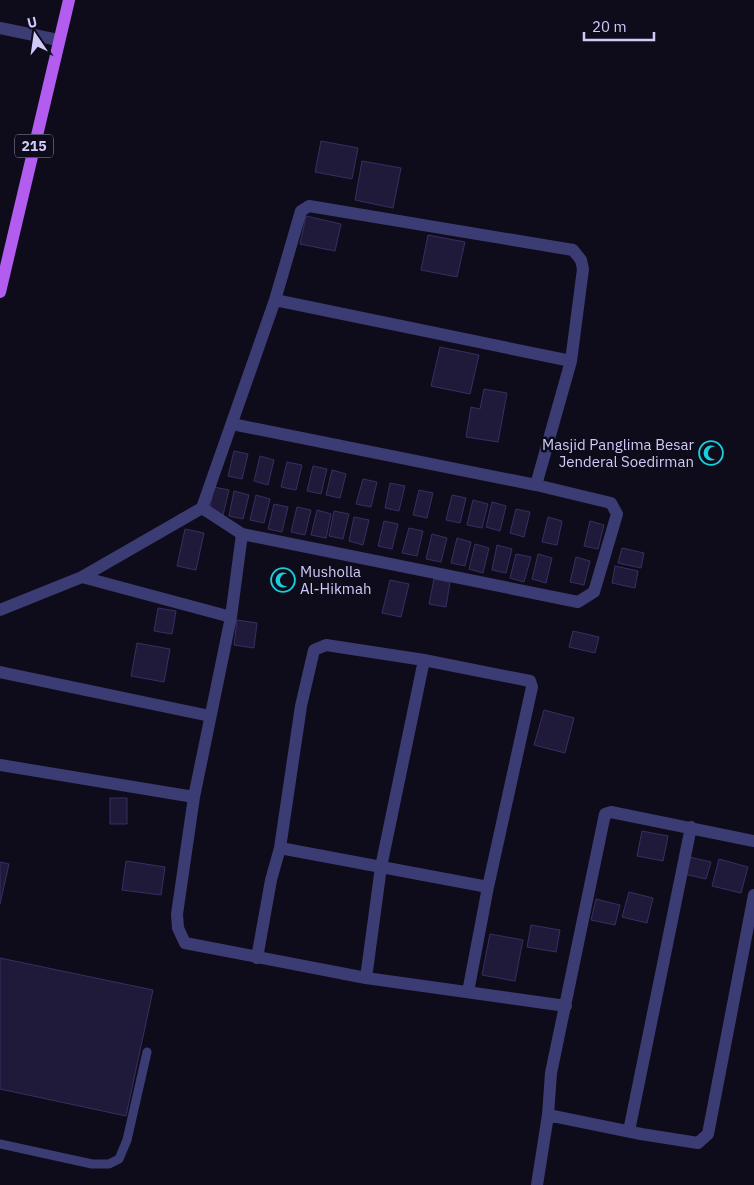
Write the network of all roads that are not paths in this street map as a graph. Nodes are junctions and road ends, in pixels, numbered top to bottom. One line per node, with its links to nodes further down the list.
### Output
1 (69, 0): 3 (main road, 215)
2 (0, 28): 3 (street)
3 (58, 40): 4 (main road, 215)
4 (2, 277): 5 (main road, 215)
5 (0, 292)
6 (275, 300): 7 (street); 7 (street); 8 (street)
7 (571, 361): 9 (street)
8 (232, 424): 9 (street); 10 (street)
9 (536, 485): 11 (street)
10 (202, 508): 11 (street); 12 (street)
11 (242, 534): 14 (street)
12 (82, 577): 13 (street); 14 (street)
13 (0, 610)
14 (231, 617): 17 (street)
15 (424, 660): 22 (street); 23 (street); 24 (street)
16 (0, 672): 17 (street)
17 (210, 716): 19 (street)
18 (0, 765): 19 (street)
19 (194, 797): 26 (street)
20 (691, 827): 21 (street); 29 (street); 32 (street)
21 (754, 841)
22 (280, 848): 23 (street); 26 (street)
23 (381, 867): 24 (street); 27 (street)
24 (488, 887): 28 (street)
25 (754, 895): 32 (street)
26 (257, 958): 27 (street)
27 (366, 978): 28 (street)
28 (468, 992): 29 (street)
29 (566, 1006): 31 (street)
30 (147, 1052): 33 (lane)
31 (548, 1114): 32 (street); 34 (street)
32 (629, 1131)
33 (0, 1144)
34 (537, 1185)

